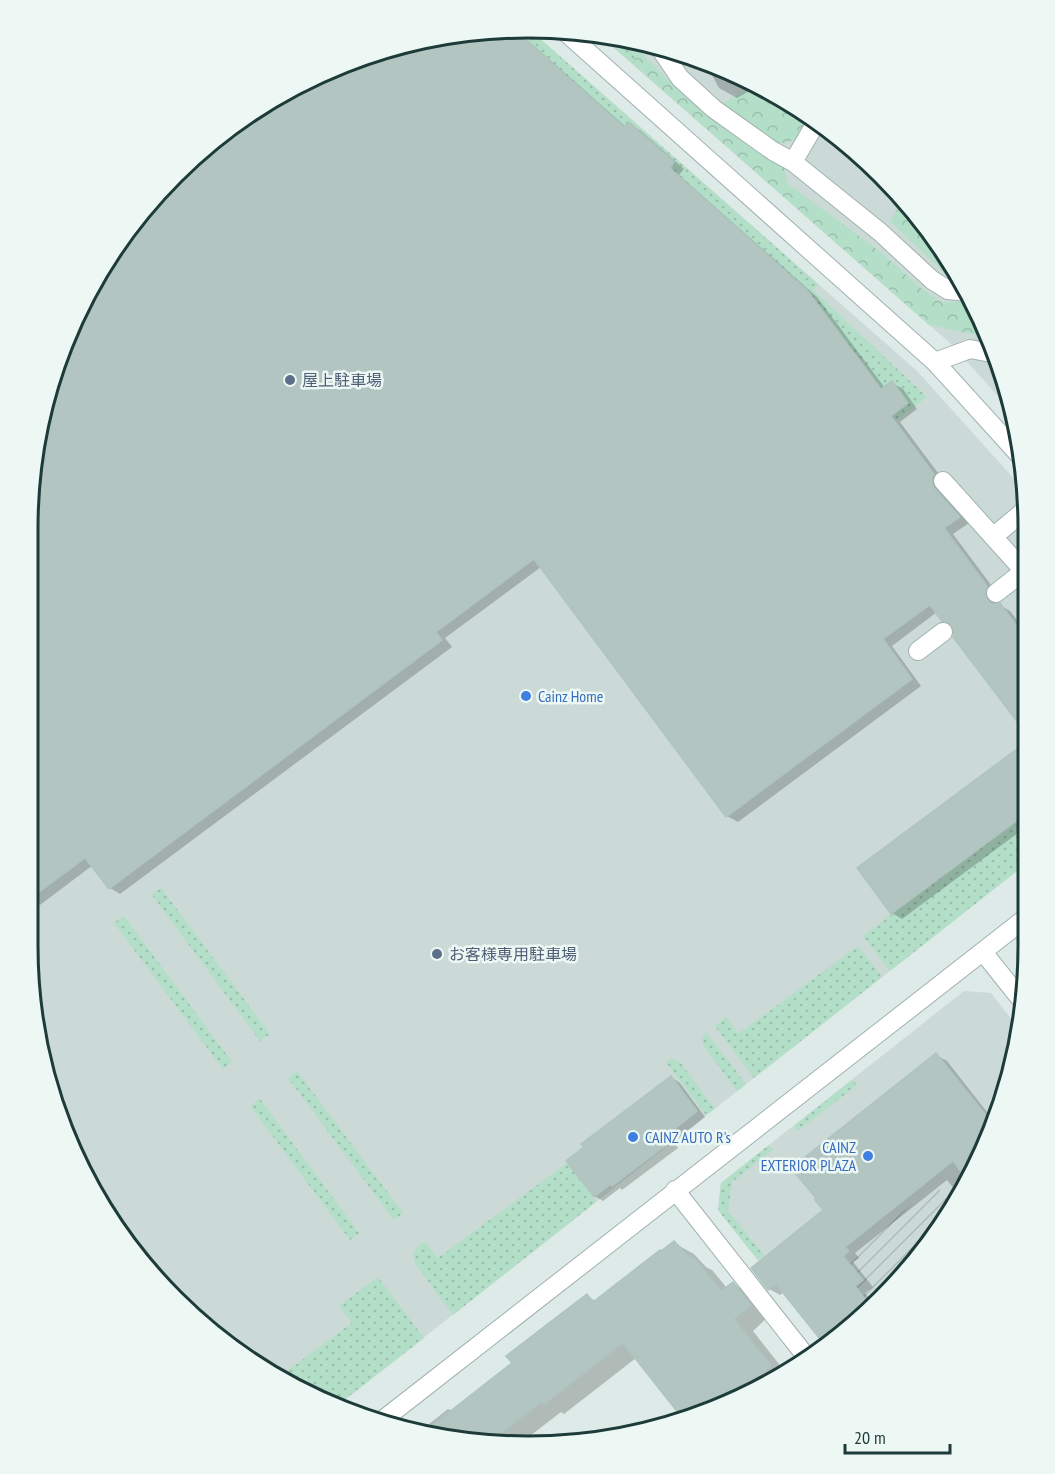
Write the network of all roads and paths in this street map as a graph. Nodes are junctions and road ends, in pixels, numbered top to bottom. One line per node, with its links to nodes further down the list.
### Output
1 (575, 40): 7 (street)
2 (666, 58): 4 (street)
3 (812, 129): 4 (street)
4 (793, 162): 5 (street)
5 (957, 291)
6 (984, 352): 7 (street)
7 (935, 362): 8 (street)
8 (1010, 445)
9 (944, 481): 11 (street)
10 (1017, 517): 11 (street)
11 (993, 537): 12 (street)
12 (1018, 564)
13 (1018, 576): 14 (street)
14 (996, 593)
15 (944, 632): 16 (street)
16 (918, 651)
17 (1018, 924): 18 (street)
18 (983, 952): 19 (street); 20 (street)
19 (1015, 992)
20 (675, 1190): 21 (street); 22 (street)
21 (803, 1352)
22 (388, 1416)

